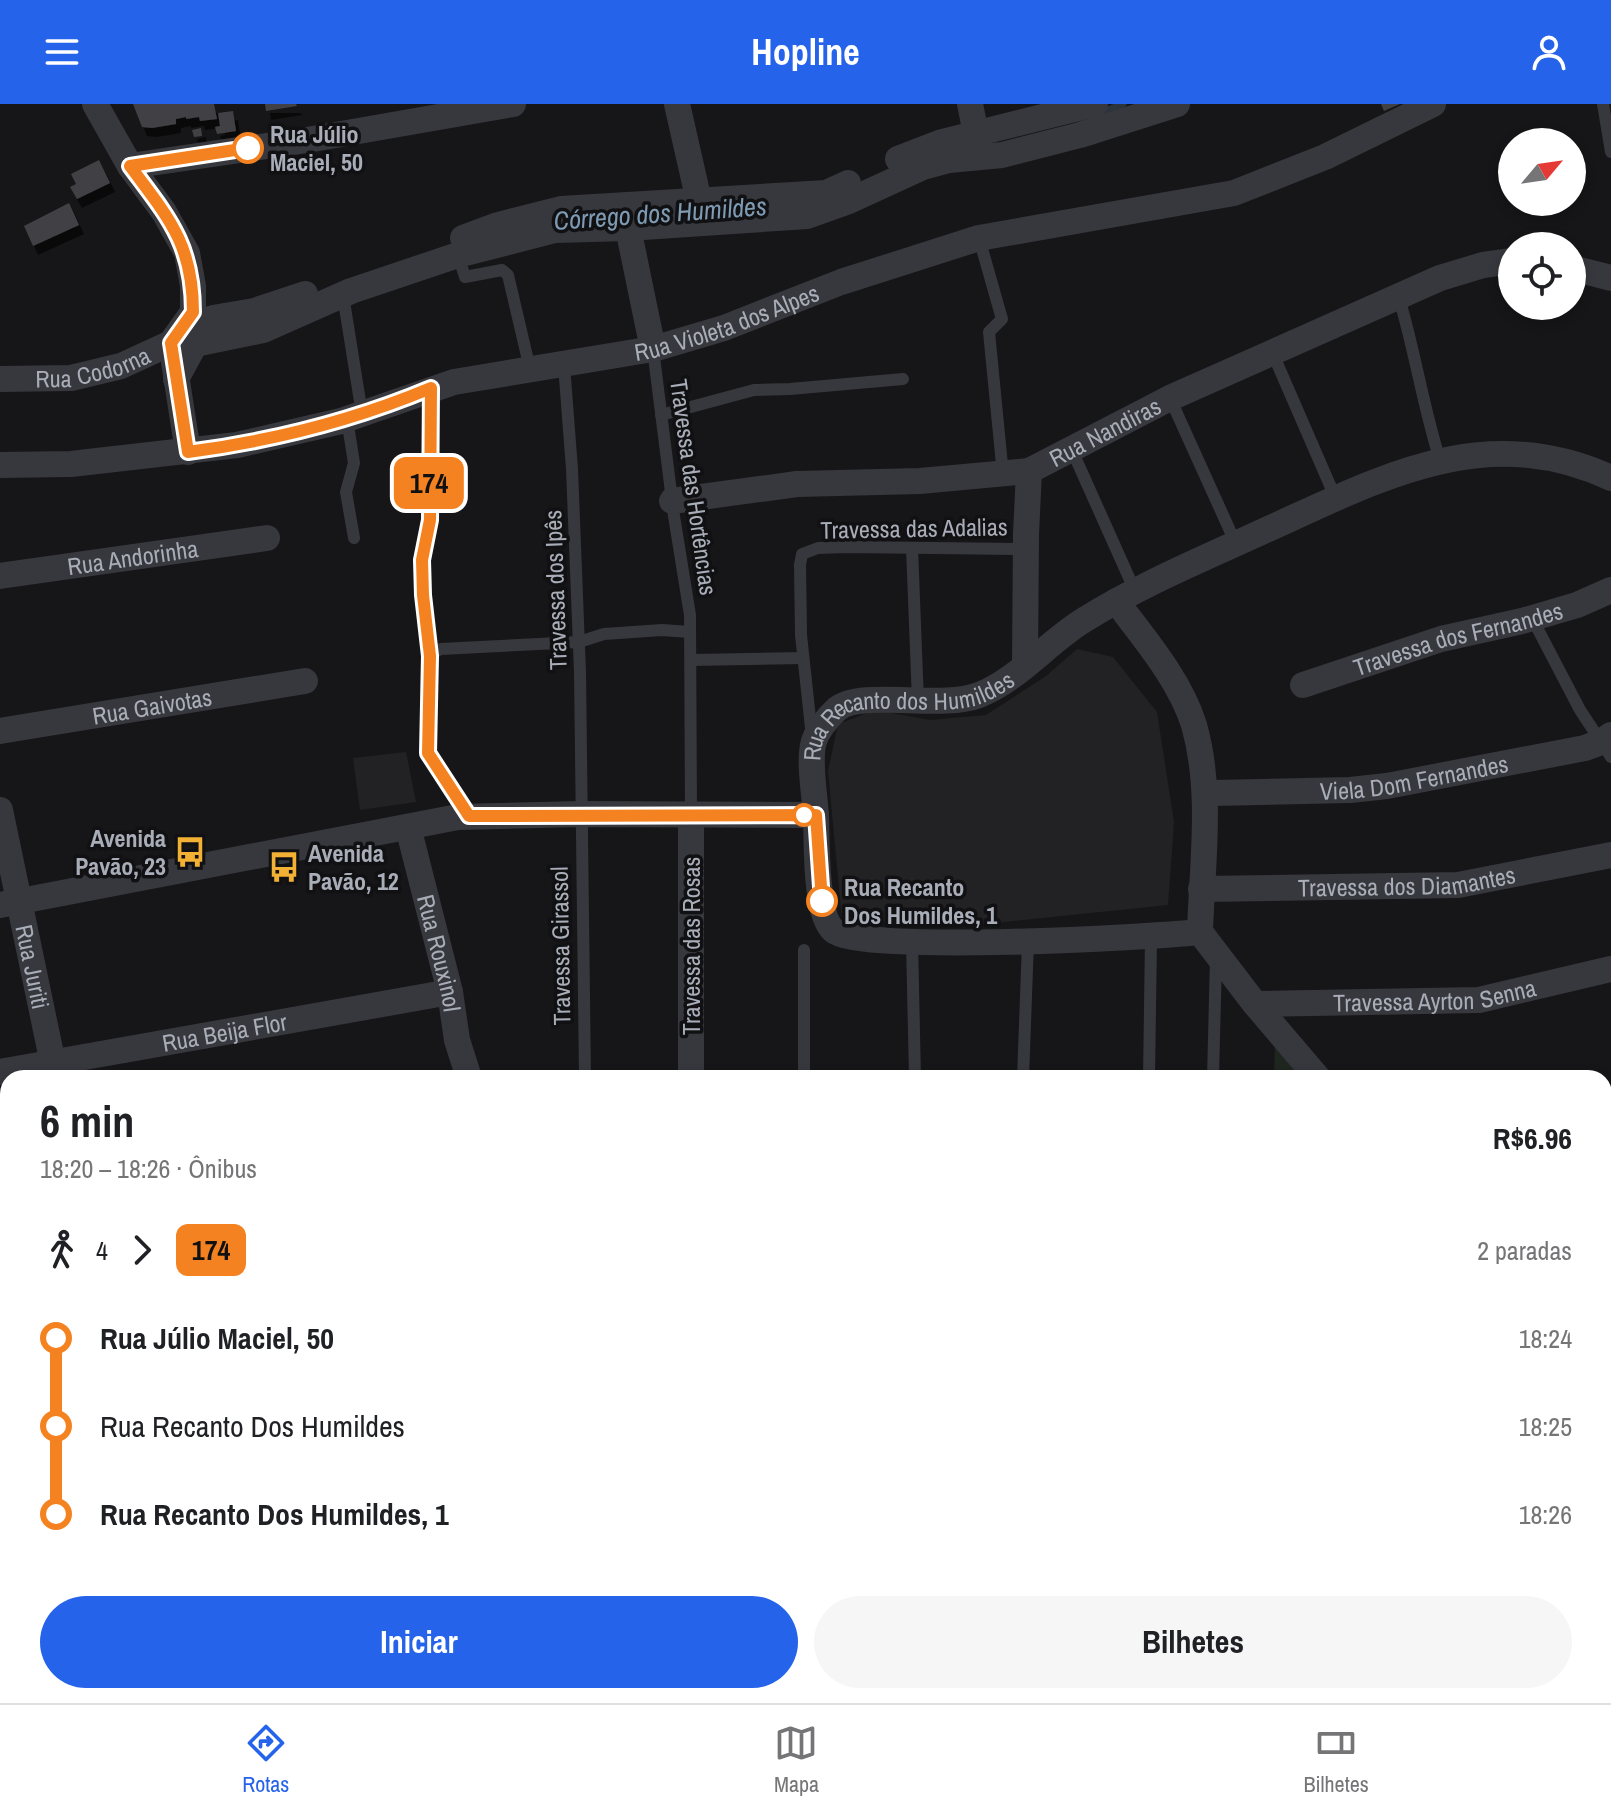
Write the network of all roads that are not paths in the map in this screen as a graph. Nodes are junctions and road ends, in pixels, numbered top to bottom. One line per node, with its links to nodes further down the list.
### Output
1 (95, 104): 11 (street, Rua Codorna)
2 (513, 104): 11 (street)
3 (677, 104): 13 (street)
4 (970, 104): 9 (street)
5 (1095, 104): 9 (street)
6 (1177, 104): 12 (street)
7 (1433, 104): 16 (street, Rua Violeta dos Alpes)
8 (1603, 104): 10 (lane)
9 (976, 134): 12 (street)
10 (1611, 152)
11 (130, 166): 26 (street, Rua Codorna)
12 (886, 174): 13 (street); 14 (street)
13 (699, 201): 14 (street)
14 (670, 214): 15 (street); 17 (street)
15 (628, 228): 17 (street); 27 (street)
16 (979, 238): 27 (street, Rua Violeta dos Alpes); 43 (lane)
17 (467, 245): 22 (street); 24 (street); 30 (lane)
18 (1498, 263): 23 (street, Rua Nandiras)
19 (1586, 272): 21 (street)
20 (1611, 272): 21 (lane)
21 (1610, 278)
22 (343, 295): 24 (street); 37 (lane)
23 (1399, 298): 28 (street, Rua Nandiras); 40 (lane)
24 (258, 320): 25 (street)
25 (213, 326): 26 (street); 32 (street)
26 (174, 340): 31 (street, Rua Codorna); 32 (street)
27 (653, 349): 29 (street, Rua Violeta dos Alpes); 36 (lane, Travessa das Hortências)
28 (1273, 354): 35 (street, Rua Nandiras); 45 (lane)
29 (564, 365): 30 (street, Rua Violeta dos Alpes); 57 (lane, Travessa dos Ipês)
30 (530, 369): 34 (street, Rua Violeta dos Alpes)
31 (0, 379)
32 (176, 379): 39 (street)
33 (903, 379): 36 (lane)
34 (431, 388): 37 (street, Rua Violeta dos Alpes); 58 (lane)
35 (1170, 398): 38 (street, Rua Nandiras); 49 (lane)
36 (661, 415): 46 (lane, Travessa das Hortências)
37 (354, 417): 39 (street, Rua Violeta dos Alpes); 48 (lane)
38 (1071, 448): 42 (street, Rua Nandiras); 54 (lane)
39 (188, 452): 41 (street, Rua Violeta dos Alpes)
40 (1440, 460): 44 (street, Rua Recanto dos Humildes); 45 (street, Rua Recanto dos Humildes)
41 (0, 465)
42 (1029, 471): 43 (street, Rua Nandiras); 51 (street)
43 (1003, 475): 46 (street, Rua Nandiras)
44 (1611, 478)
45 (1336, 499): 49 (street, Rua Recanto dos Humildes)
46 (672, 501): 56 (lane, Travessa das Hortências)
47 (267, 538): 52 (street, Rua Andorinha)
48 (354, 538)
49 (1236, 544): 54 (street, Rua Recanto dos Humildes)
50 (912, 548): 51 (lane, Travessa das Adalias); 59 (lane, Travessa das Adalias); 64 (lane)
51 (1026, 549): 61 (street)
52 (0, 576)
53 (1611, 590): 55 (street, Travessa dos Fernandes)
54 (1126, 596): 61 (street, Rua Recanto dos Humildes); 76 (street)
55 (1532, 618): 63 (street, Travessa dos Fernandes); 67 (lane)
56 (690, 632): 57 (lane, Travessa das Hortências); 60 (lane, Travessa das Hortências)
57 (579, 642): 58 (lane, Travessa das Hortências); 70 (lane, Travessa dos Ipês)
58 (436, 653): 73 (lane)
59 (803, 658): 60 (lane); 66 (lane, Travessa das Adalias)
60 (691, 660): 71 (lane, Travessa das Hortências)
61 (1025, 665): 64 (street, Rua Recanto dos Humildes)
62 (305, 681): 65 (street, Rua Gaivotas)
63 (1303, 685)
64 (918, 702): 66 (street, Rua Recanto dos Humildes)
65 (0, 731)
66 (813, 743): 72 (street, Rua Recanto dos Humildes)
67 (1608, 745): 68 (street, Viela Dom Fernandes)
68 (1213, 793)
69 (0, 810): 77 (street, Rua Juriti)
70 (580, 814): 71 (street); 73 (street); 89 (lane, Travessa Girassol)
71 (691, 814): 72 (street); 90 (street, Travessa das Rosas)
72 (816, 815): 80 (street, Rua Recanto dos Humildes)
73 (469, 816): 74 (street)
74 (408, 827): 77 (street); 85 (street, Rua Rouxinol)
75 (1611, 855): 76 (street, Travessa dos Diamantes)
76 (1201, 889): 78 (street)
77 (9, 904): 87 (street, Rua Juriti)
78 (1200, 932): 79 (street, Rua Recanto dos Humildes); 83 (street)
79 (1151, 938): 81 (street, Rua Recanto dos Humildes); 94 (lane)
80 (912, 941): 81 (street, Rua Recanto dos Humildes); 92 (lane)
81 (1028, 942): 93 (lane)
82 (804, 950): 91 (lane)
83 (1217, 955): 86 (street); 95 (lane)
84 (1611, 969): 86 (street, Travessa Ayrton Senna)
85 (450, 992): 87 (street, Rua Beija Flor); 88 (street, Rua Rouxinol)
86 (1255, 1004): 96 (street)
87 (54, 1070)
88 (466, 1070)
89 (585, 1070)
90 (691, 1070)
91 (804, 1070)
92 (915, 1070)
93 (1023, 1070)
94 (1149, 1070)
95 (1213, 1070)
96 (1311, 1070)

